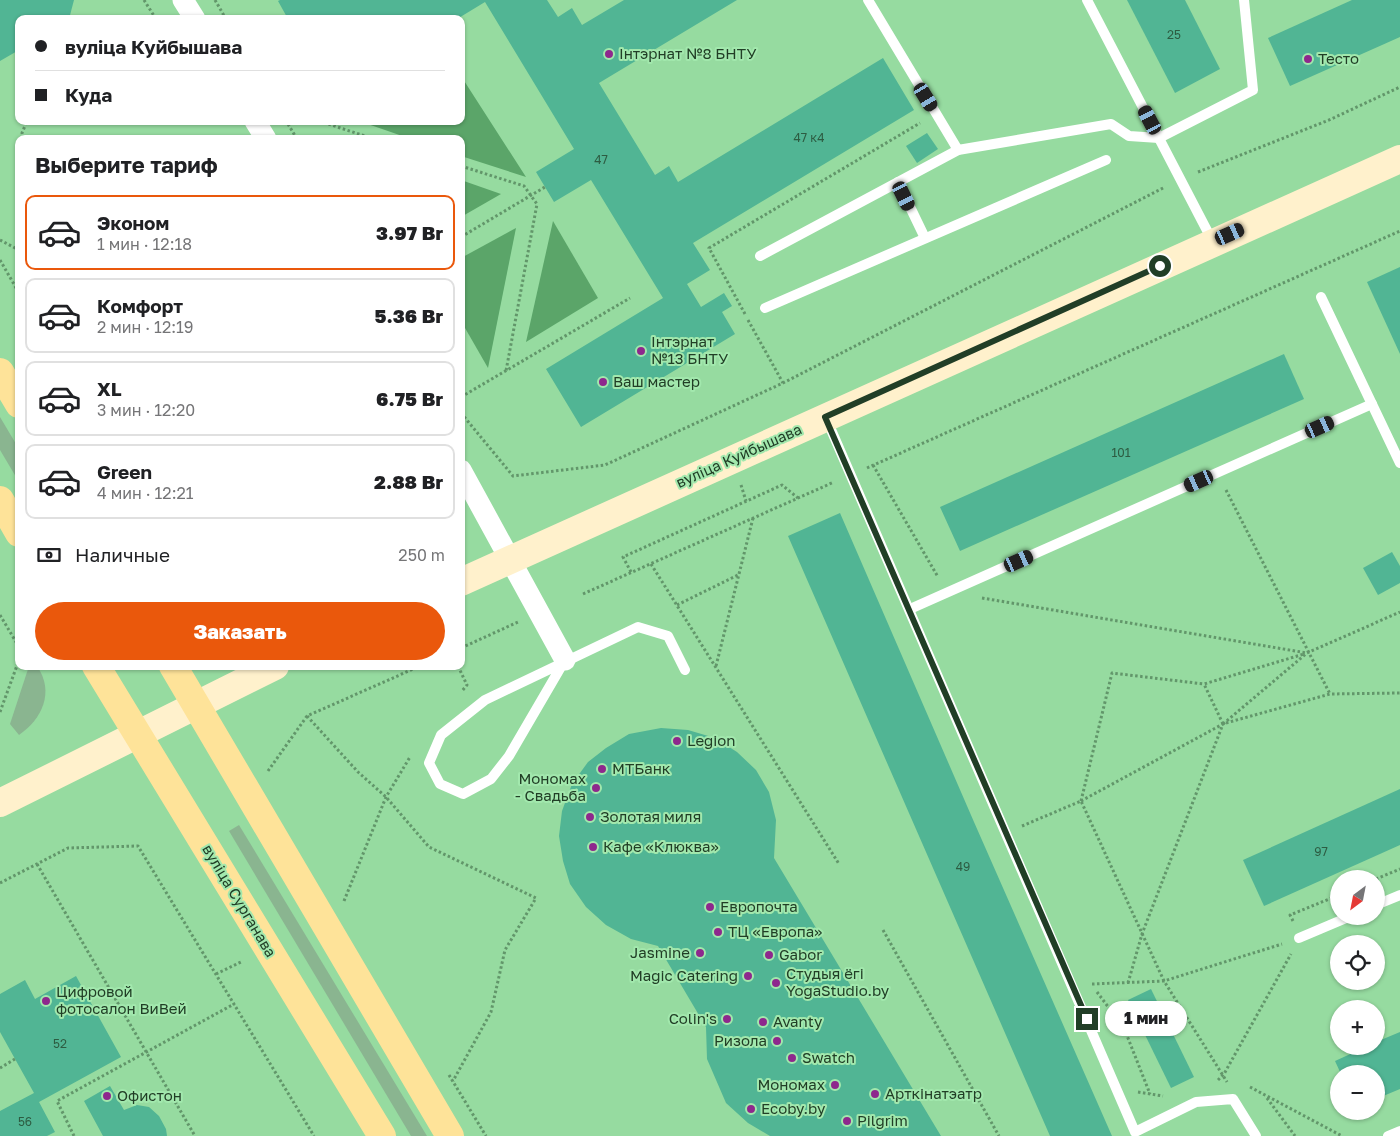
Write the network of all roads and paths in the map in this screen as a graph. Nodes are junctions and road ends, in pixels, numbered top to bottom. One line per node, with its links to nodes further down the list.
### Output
1 (144, 0): 7 (path)
2 (183, 0): 8 (street)
3 (215, 0): 9 (path)
4 (868, 0): 14 (lane)
5 (1087, 0): 13 (lane)
6 (1244, 0): 13 (lane)
7 (153, 15)
8 (192, 15)
9 (224, 15)
10 (1400, 86): 18 (path)
11 (331, 125): 12 (path)
12 (362, 135)
13 (1158, 138): 14 (lane); 18 (lane)
14 (958, 150): 19 (lane)
15 (1400, 159): 26 (main road, вуліца Куйбышава)
16 (1106, 160): 24 (lane)
17 (465, 167): 21 (path)
18 (1179, 180): 26 (lane); 40 (path)
19 (898, 182): 24 (lane); 28 (lane)
20 (545, 187): 21 (path)
21 (531, 196): 23 (path); 34 (path)
22 (1400, 231): 42 (path)
23 (465, 235)
24 (925, 238): 33 (lane)
25 (0, 240): 27 (path)
26 (1213, 242): 39 (main road, вуліца Куйбышава)
27 (15, 248)
28 (760, 256)
29 (0, 260): 30 (path)
30 (15, 286)
31 (1321, 297): 38 (lane)
32 (630, 298): 34 (path)
33 (765, 308)
34 (506, 371): 36 (path)
35 (0, 372): 37 (main road)
36 (465, 395)
37 (15, 397)
38 (1372, 404): 41 (lane); 43 (lane)
39 (825, 417): 44 (lane); 50 (main road, вуліца Куйбышава)
40 (465, 419)
41 (1400, 463)
42 (873, 465): 44 (path); 55 (path)
43 (1217, 473): 55 (lane); 64 (path)
44 (851, 475): 46 (path); 58 (lane)
45 (465, 478): 50 (street)
46 (798, 498): 48 (path); 52 (path)
47 (0, 500): 49 (main road)
48 (753, 518): 51 (path); 53 (path)
49 (15, 526)
50 (509, 560): 54 (main road, вуліца Куйбышава); 65 (street)
51 (651, 563): 52 (path); 57 (path)
52 (630, 572): 56 (path)
53 (739, 575): 57 (path); 66 (path)
54 (465, 580)
55 (947, 593): 58 (lane); 64 (path)
56 (583, 594)
57 (677, 605): 66 (path)
58 (910, 609): 88 (lane)
59 (1400, 612): 64 (path)
60 (0, 615): 62 (path)
61 (523, 620): 63 (path)
62 (15, 640)
63 (465, 646)
64 (1307, 653): 74 (path); 77 (path); 81 (path)
65 (564, 660): 65 (lane); 73 (lane)
66 (716, 667): 90 (path)
67 (15, 670): 79 (path)
68 (98, 670): 82 (main road, вуліца Сурганава)
69 (175, 670): 78 (main road)
70 (267, 670): 78 (main road)
71 (411, 670): 80 (path)
72 (460, 670): 75 (path)
73 (685, 670)
74 (1204, 684): 81 (path); 86 (path)
75 (461, 693)
76 (1400, 693): 77 (path)
77 (1330, 694): 81 (path)
78 (196, 705): 82 (main road); 124 (main road)
79 (0, 712)
80 (307, 716): 84 (path); 85 (path)
81 (1224, 724): 86 (path); 101 (path)
82 (138, 734): 87 (main road); 123 (main road, вуліца Сурганава)
83 (412, 754): 85 (path)
84 (267, 772)
85 (386, 797): 96 (path); 113 (path)
86 (1081, 801): 88 (path); 101 (path)
87 (0, 803)
88 (1006, 833): 105 (lane)
89 (37, 864): 93 (path); 106 (path); 107 (path)
90 (839, 864)
91 (1400, 869): 92 (path)
92 (1385, 875)
93 (0, 883)
94 (340, 893): 96 (path)
95 (1400, 895): 97 (lane)
96 (344, 901): 98 (path)
97 (1385, 901)
98 (350, 910)
99 (1330, 925): 102 (lane)
100 (883, 930): 126 (path)
101 (1142, 934): 103 (path); 104 (path)
102 (1299, 938): 103 (path); 111 (path)
103 (1164, 981): 104 (path); 111 (path)
104 (1128, 983): 105 (path)
105 (1072, 984): 115 (lane)
106 (234, 1004): 107 (path); 122 (path)
107 (146, 1052): 120 (path); 121 (path)
108 (15, 1059): 109 (path)
109 (0, 1068)
110 (448, 1072): 113 (path)
111 (1224, 1074): 112 (path); 117 (path)
112 (1233, 1078)
113 (453, 1081): 125 (path)
114 (1241, 1083): 116 (path)
115 (1117, 1088): 118 (path); 118 (lane)
116 (1266, 1096): 128 (path); 129 (path)
117 (1234, 1099): 118 (lane); 127 (lane)
118 (1196, 1102)
119 (1400, 1130): 130 (lane)
120 (74, 1136)
121 (195, 1136)
122 (314, 1136)
123 (382, 1136)
124 (450, 1136)
125 (486, 1136)
126 (999, 1136)
127 (1256, 1136)
128 (1295, 1136)
129 (1342, 1136)
130 (1388, 1136)

